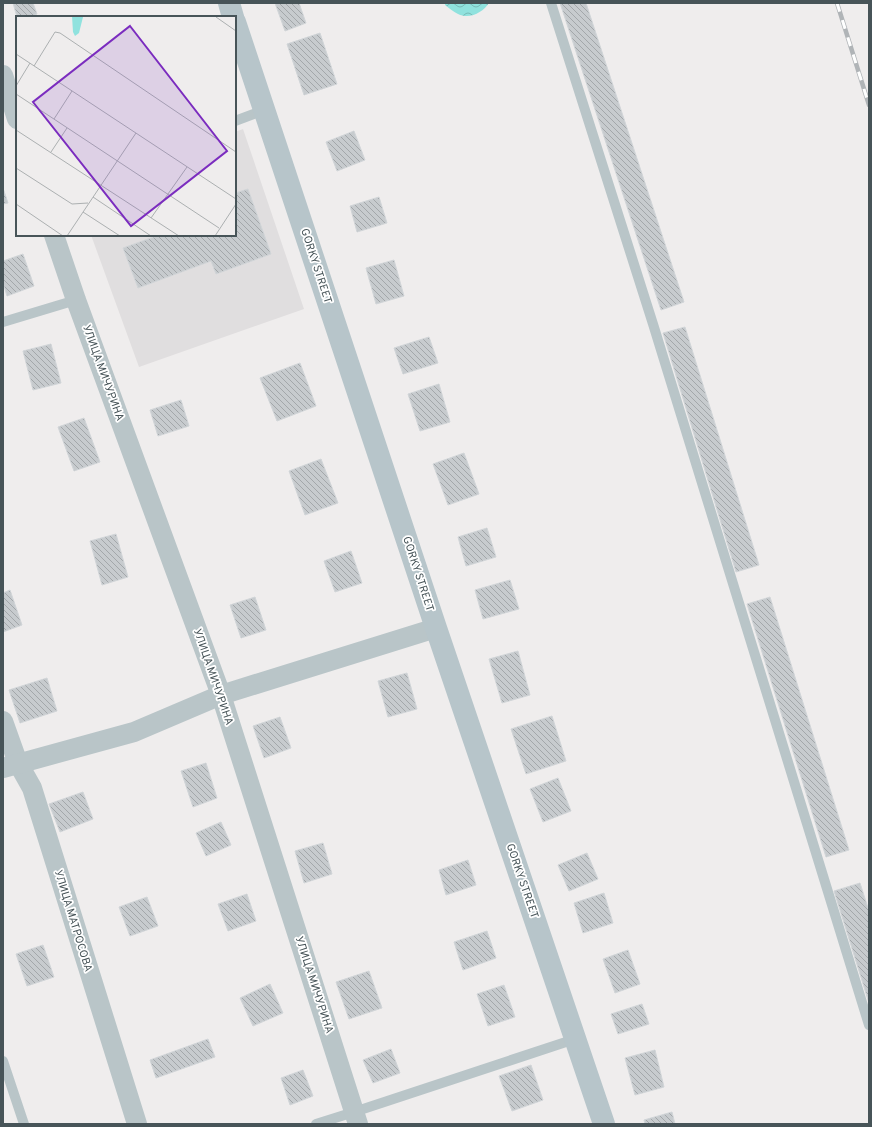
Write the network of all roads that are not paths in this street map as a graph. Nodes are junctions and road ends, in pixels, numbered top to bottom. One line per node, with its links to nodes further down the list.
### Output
1 (229, 3): 3 (main road)
2 (551, 3): 16 (lane)
3 (233, 16)
4 (236, 25): 6 (main road, GORKY STREET)
5 (3, 75): 7 (street)
6 (264, 110): 8 (lane); 12 (main road, GORKY STREET)
7 (16, 116)
8 (236, 121)
9 (54, 236): 10 (street, УЛИЦА МИЧУРИНА)
10 (76, 300): 11 (lane); 13 (street, УЛИЦА МИЧУРИНА)
11 (3, 322)
12 (436, 628): 13 (street); 17 (main road, GORKY STREET)
13 (221, 695): 15 (street); 19 (street, УЛИЦА МИЧУРИНА)
14 (3, 721): 15 (street, УЛИЦА МАТРОСОВА)
15 (10, 766): 21 (street, УЛИЦА МАТРОСОВА)
16 (869, 1025)
17 (576, 1039): 19 (lane); 23 (main road, GORKY STREET)
18 (3, 1061): 20 (lane)
19 (356, 1118): 22 (lane)
20 (24, 1124)
21 (137, 1124)
22 (316, 1124)
23 (604, 1124)

